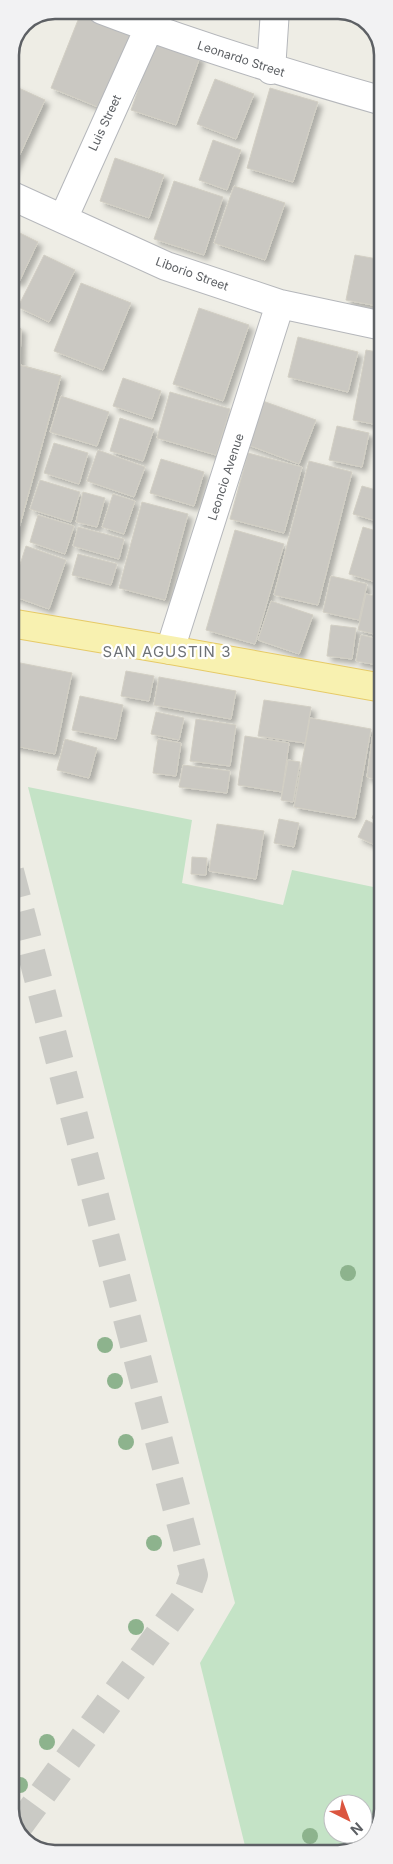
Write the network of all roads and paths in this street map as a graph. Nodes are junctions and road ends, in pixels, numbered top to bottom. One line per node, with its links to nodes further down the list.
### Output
1 (126, 19): 3 (street, Leonardo Street)
2 (274, 19): 4 (street)
3 (149, 28): 4 (street, Leonardo Street); 7 (street, Luis Street)
4 (271, 70): 5 (street, Leonardo Street)
5 (374, 99)
6 (19, 199): 7 (street, Liborio Street)
7 (63, 219): 8 (street, Liborio Street)
8 (280, 304): 9 (street, Liborio Street); 11 (street, Leoncio Avenue)
9 (374, 324)
10 (19, 625): 11 (main road)
11 (170, 650): 12 (main road)
12 (374, 686)

